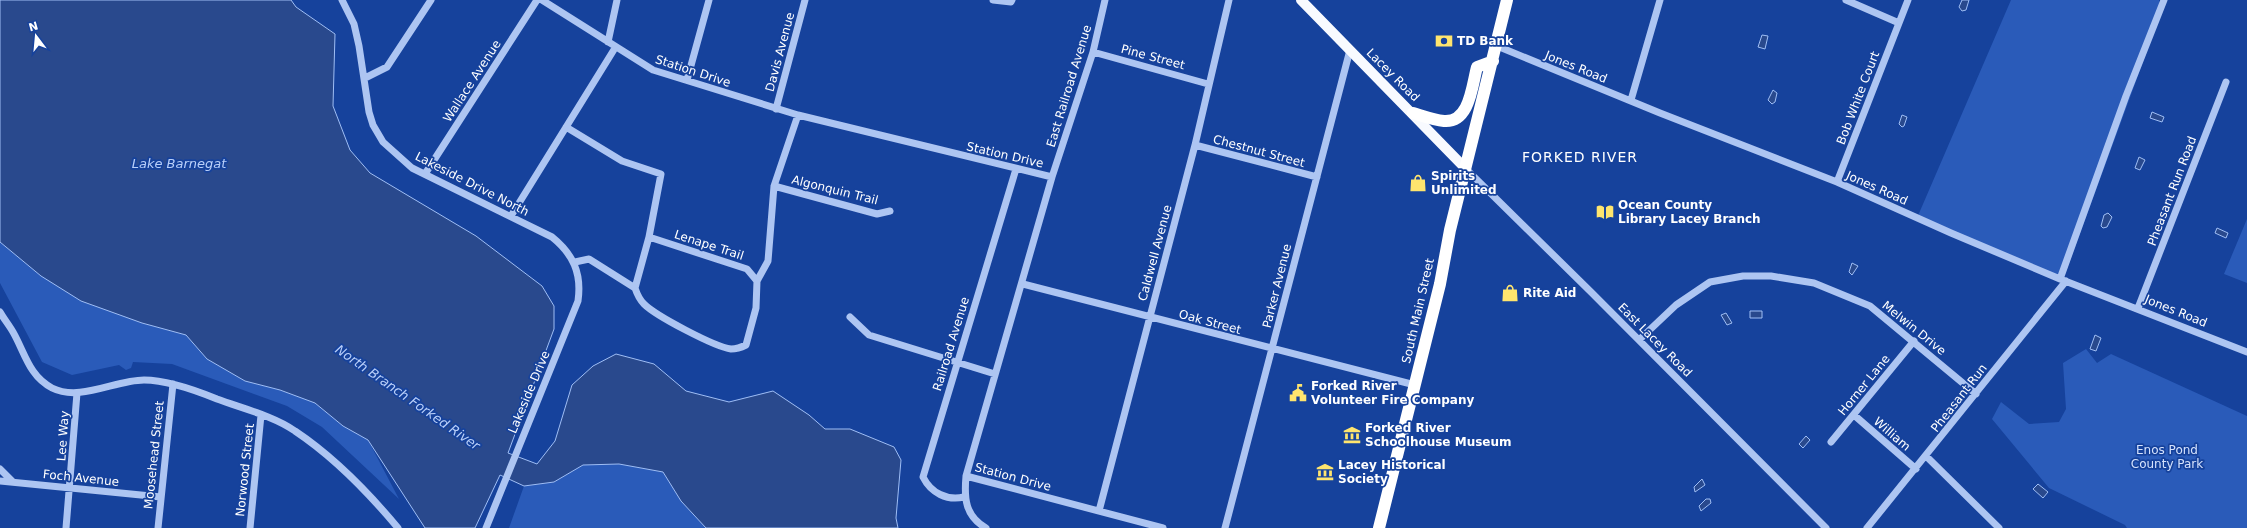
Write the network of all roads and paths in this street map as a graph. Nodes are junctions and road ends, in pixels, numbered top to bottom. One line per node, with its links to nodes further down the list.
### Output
1 (342, 0): 25 (street, Lakeside Drive North)
2 (431, 0): 25 (street)
3 (537, 0): 37 (street, Wallace Avenue)
4 (542, 0): 19 (street, Station Drive)
5 (617, 0): 19 (street)
6 (709, 0): 26 (street)
7 (805, 0): 30 (street, Davis Avenue)
8 (993, 0): 17 (street)
9 (1105, 0): 23 (street, East Railroad Avenue)
10 (1229, 0): 28 (street, Caldwell Avenue)
11 (1301, 0): 22 (main road, Lacey Road)
12 (1507, 0): 20 (highway, South Main Street)
13 (1660, 0): 29 (street)
14 (1846, 0): 18 (street)
15 (1908, 0): 18 (street, Bob White Court)
16 (2164, 0): 46 (street, Pheasant Run)
17 (1012, 1)
18 (1899, 23): 40 (street, Bob White Court)
19 (608, 42): 21 (street, Station Drive)
20 (1497, 46): 24 (highway, South Main Street); 29 (street, Jones Road)
21 (615, 48): 26 (street, Station Drive); 33 (street)
22 (1350, 50): 31 (main road, Lacey Road); 39 (street, Parker Avenue)
23 (1093, 52): 28 (street, Pine Street); 38 (street, East Railroad Avenue)
24 (1493, 61): 31 (highway); 36 (highway, South Main Street)
25 (365, 78): 37 (street, Lakeside Drive North)
26 (686, 80): 30 (street, Station Drive)
27 (2226, 82): 50 (street, Pheasant Run Road)
28 (1208, 84): 34 (street, Caldwell Avenue)
29 (1631, 100): 40 (street, Jones Road)
30 (776, 109): 32 (street, Station Drive)
31 (1413, 113): 36 (main road, Lacey Road)
32 (798, 115): 35 (street, Station Drive); 41 (street)
33 (566, 127): 43 (street); 44 (street)
34 (1195, 145): 39 (street, Chestnut Street); 53 (street, Caldwell Avenue)
35 (1016, 169): 38 (street, Station Drive); 58 (street, Railroad Avenue)
36 (1466, 169): 54 (street, East Lacey Road); 61 (highway, South Main Street)
37 (425, 174): 43 (street, Lakeside Drive North)
38 (1052, 177): 48 (street, Station Drive)
39 (1317, 177): 56 (street, Parker Avenue)
40 (1837, 182): 46 (street, Jones Road)
41 (774, 186): 42 (street, Algonquin Trail); 47 (street)
42 (890, 211)
43 (511, 216): 45 (street, Lakeside Drive North)
44 (649, 237): 47 (street, Lenape Trail); 49 (street)
45 (575, 262): 49 (street); 81 (street, Lakeside Drive)
46 (2063, 280): 50 (street, Jones Road); 63 (street, Pheasant Run)
47 (758, 281): 49 (street)
48 (1023, 284): 53 (street, Oak Street); 59 (street, Station Drive)
49 (635, 288)
50 (2138, 308): 57 (street, Jones Road)
51 (0, 312): 62 (street)
52 (850, 317): 58 (street)
53 (1150, 317): 56 (street, Oak Street); 76 (street, Caldwell Avenue)
54 (1639, 340): 55 (street, Melwin Drive); 86 (street, East Lacey Road)
55 (1914, 341): 63 (street, Melwin Drive); 65 (street, Horner Lane)
56 (1272, 350): 61 (street, Oak Street); 84 (street, Parker Avenue)
57 (2247, 352)
58 (957, 361): 59 (street); 75 (street, Railroad Avenue)
59 (995, 374): 70 (street, Station Drive)
60 (173, 384): 62 (street); 64 (street); 74 (street, Moosehead Street)
61 (1415, 385): 85 (highway, South Main Street)
62 (77, 393): 73 (street, Lee Way)
63 (1976, 394): 67 (street, Pheasant Run)
64 (261, 415): 79 (street, Norwood Street); 80 (street)
65 (1854, 415): 66 (street, Horner Lane); 69 (street, William)
66 (1832, 442)
67 (1926, 456): 69 (street, Pheasant Run); 88 (street)
68 (0, 469): 72 (street)
69 (1916, 469): 87 (street, Pheasant Run)
70 (966, 476): 75 (street); 76 (street, Station Drive)
71 (0, 481): 72 (street, Foch Avenue)
72 (13, 482): 73 (street, Foch Avenue)
73 (70, 487): 74 (street, Foch Avenue); 77 (street, Lee Way)
74 (161, 497): 78 (street, Moosehead Street)
75 (964, 498): 82 (street)
76 (1099, 512): 83 (street, Station Drive)
77 (66, 528)
78 (158, 528)
79 (250, 528)
80 (398, 528)
81 (486, 528)
82 (986, 528)
83 (1163, 528)
84 (1225, 528)
85 (1379, 528)
86 (1826, 528)
87 (1867, 528)
88 (1999, 528)

